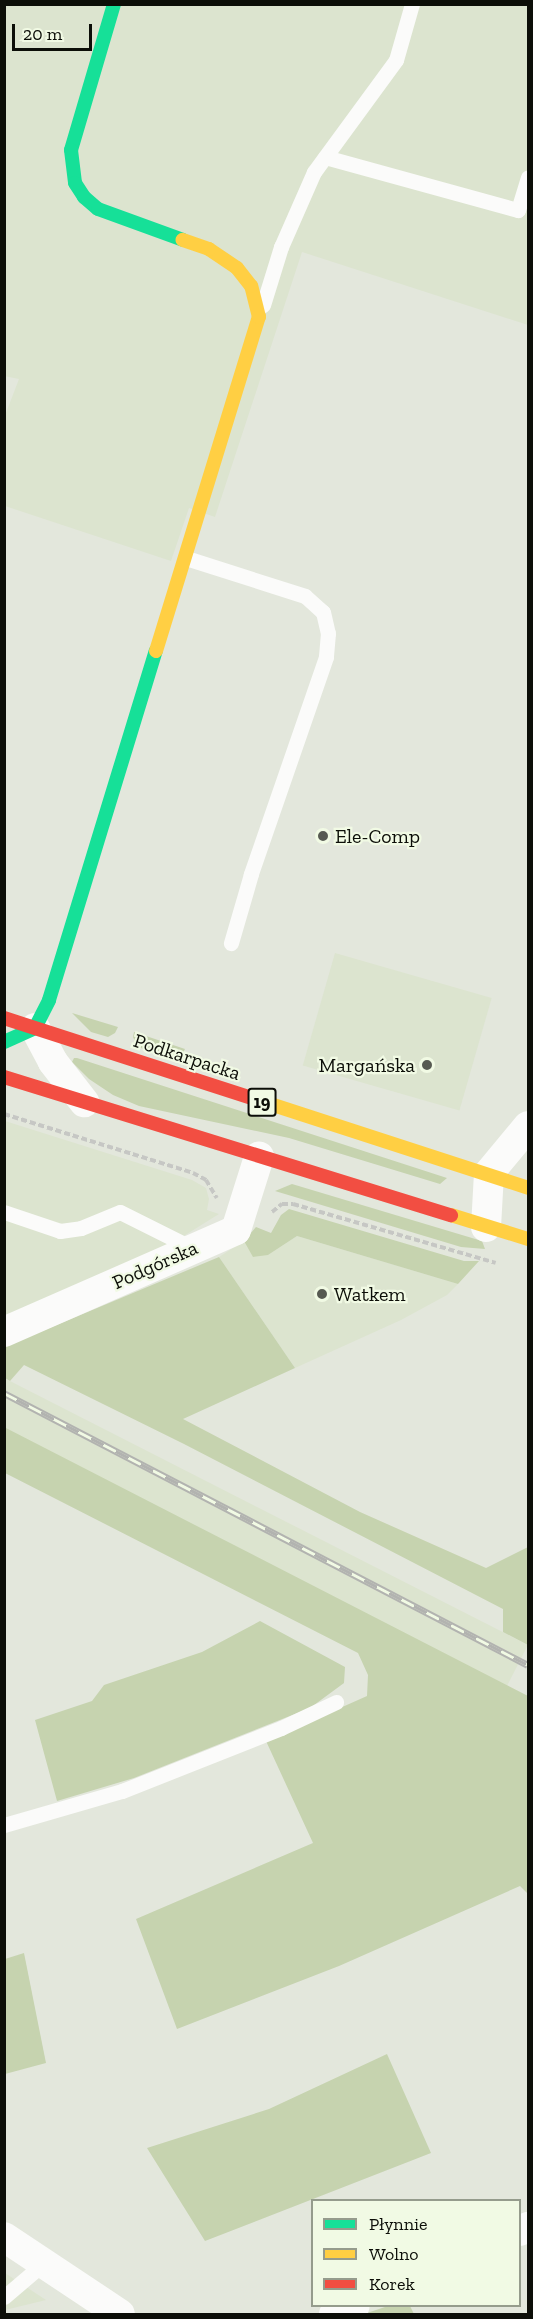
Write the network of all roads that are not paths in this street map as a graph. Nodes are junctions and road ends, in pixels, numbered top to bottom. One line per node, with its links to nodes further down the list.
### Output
1 (114, 4): 5 (street)
2 (412, 4): 3 (lane)
3 (325, 157): 4 (lane); 5 (lane)
4 (528, 177)
5 (259, 317): 6 (street)
6 (186, 558): 7 (lane); 9 (street)
7 (231, 943)
8 (4, 1018): 9 (street, Podkarpacka / 19)
9 (35, 1028): 10 (street); 12 (street); 15 (street, Podkarpacka / 19)
10 (4, 1042)
11 (4, 1077): 12 (street)
12 (84, 1102): 14 (street)
13 (528, 1126): 15 (street)
14 (259, 1157): 18 (street); 20 (street, Podgórska)
15 (489, 1173): 16 (street, Podkarpacka / 19); 18 (street)
16 (528, 1186): 18 (street)
17 (4, 1212): 20 (lane)
18 (486, 1227): 19 (street)
19 (528, 1239)
20 (192, 1248): 21 (street, Podgórska)
21 (4, 1332)
22 (336, 1702): 23 (lane)
23 (4, 1825)
24 (4, 2237): 25 (street)
25 (44, 2263): 26 (lane); 28 (street)
26 (4, 2297)
27 (353, 2307): 29 (street)
28 (120, 2314)
29 (334, 2314)

